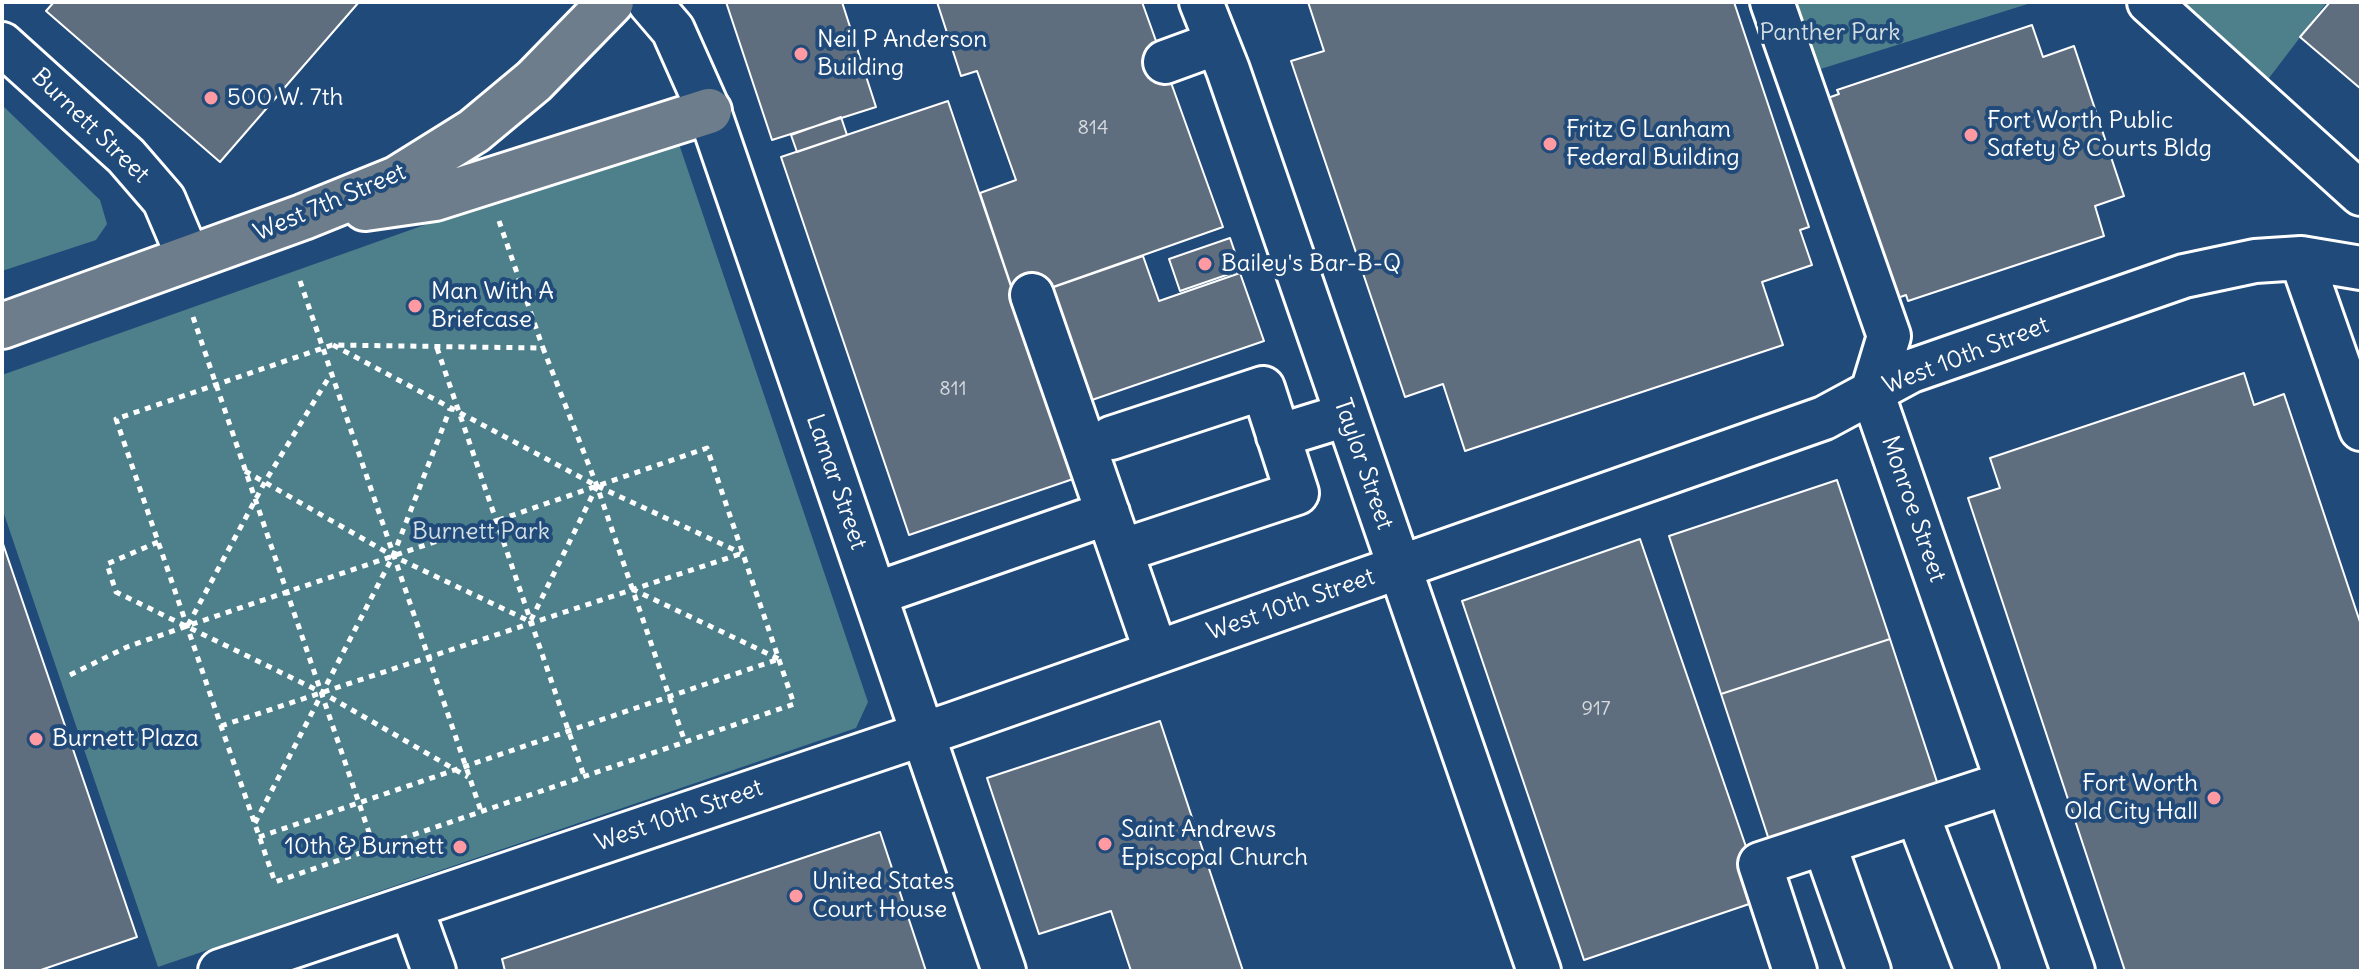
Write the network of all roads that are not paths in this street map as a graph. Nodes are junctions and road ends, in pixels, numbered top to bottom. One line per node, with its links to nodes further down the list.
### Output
1 (611, 2): 11 (main road, West 7th Street)
2 (649, 2): 9 (street, Lamar Street)
3 (1201, 2): 6 (street, Taylor Street)
4 (1772, 2): 17 (street)
5 (2149, 2): 10 (street)
6 (1217, 43): 8 (street); 18 (street, Taylor Street)
7 (2, 44): 13 (street, Burnett Street)
8 (1165, 62)
9 (709, 111): 11 (main road); 24 (street, Lamar Street)
10 (2361, 194)
11 (303, 217): 13 (main road, West 7th Street)
12 (2301, 258): 14 (street, West 10th Street); 17 (street, West 10th Street); 19 (street)
13 (189, 259): 16 (main road, West 7th Street)
14 (2361, 268)
15 (1032, 295): 22 (street)
16 (2, 326)
17 (1872, 392): 23 (street, West 10th Street); 27 (street, Monroe Street)
18 (1346, 415): 20 (street); 23 (street, Taylor Street)
19 (2361, 429)
20 (1278, 436): 21 (street); 22 (street)
21 (1111, 438)
22 (1114, 532): 24 (street); 25 (street)
23 (1399, 567): 25 (street, West 10th Street); 34 (street, Taylor Street)
24 (875, 594): 26 (street, Lamar Street)
25 (1156, 652): 26 (street, West 10th Street)
26 (923, 734): 30 (street, West 10th Street); 33 (street, Lamar Street)
27 (2007, 783): 28 (street); 38 (street, Monroe Street)
28 (1917, 813): 29 (street); 37 (street)
29 (1824, 843): 35 (street); 36 (street)
30 (411, 907): 31 (street, West 10th Street); 32 (street)
31 (220, 971)
32 (434, 971)
33 (1004, 971)
34 (1539, 971)
35 (1795, 971)
36 (1869, 971)
37 (1977, 971)
38 (2073, 971)

